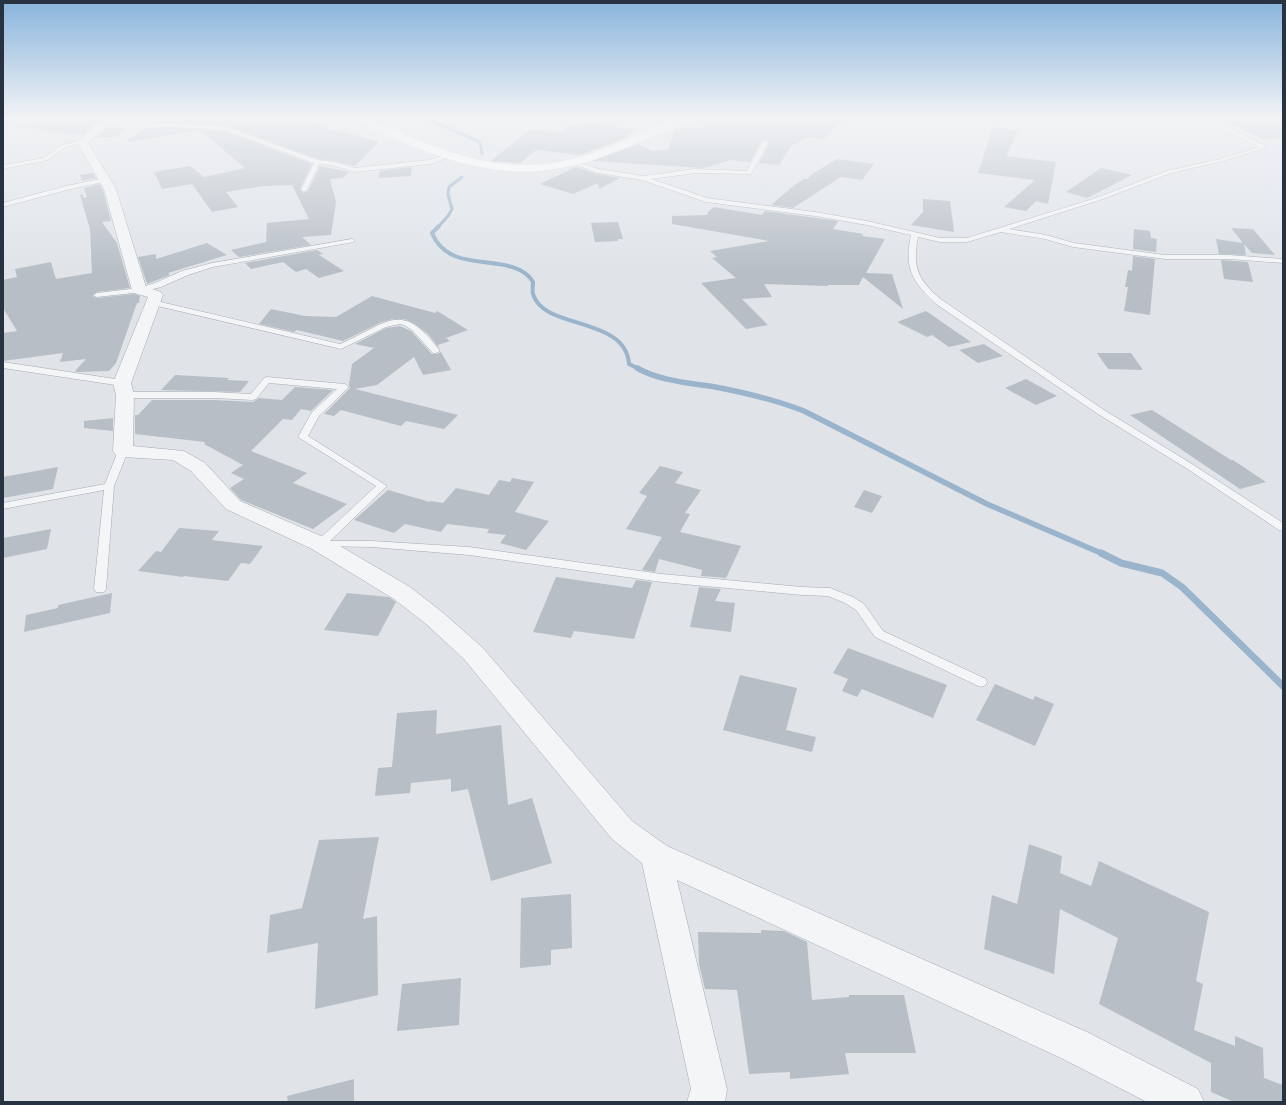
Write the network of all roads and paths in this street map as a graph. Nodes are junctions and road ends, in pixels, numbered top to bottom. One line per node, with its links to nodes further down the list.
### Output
1 (98, 169): 11 (street)
2 (314, 169): 12 (lane)
3 (350, 169): 4 (lane)
4 (368, 169)
5 (511, 169): 6 (street)
6 (524, 169)
7 (591, 169): 10 (lane)
8 (751, 169): 10 (lane)
9 (1184, 169): 14 (lane)
10 (643, 178): 15 (lane)
11 (105, 180): 13 (lane); 18 (street)
12 (304, 190)
13 (3, 205)
14 (1000, 230): 15 (lane); 17 (lane)
15 (915, 234): 27 (lane)
16 (352, 241): 18 (lane)
17 (1283, 260)
18 (139, 290): 19 (lane); 20 (street)
19 (97, 295)
20 (152, 302): 21 (lane); 23 (street)
21 (436, 351)
22 (3, 365): 23 (lane)
23 (123, 389): 24 (street); 28 (lane)
24 (122, 451): 25 (lane); 28 (street)
25 (109, 486): 26 (lane); 29 (lane)
26 (3, 506)
27 (1283, 528)
28 (320, 544): 30 (lane); 31 (street)
29 (100, 589)
30 (981, 682)
31 (656, 856): 32 (street); 33 (street)
32 (706, 1102)
33 (1185, 1102)

